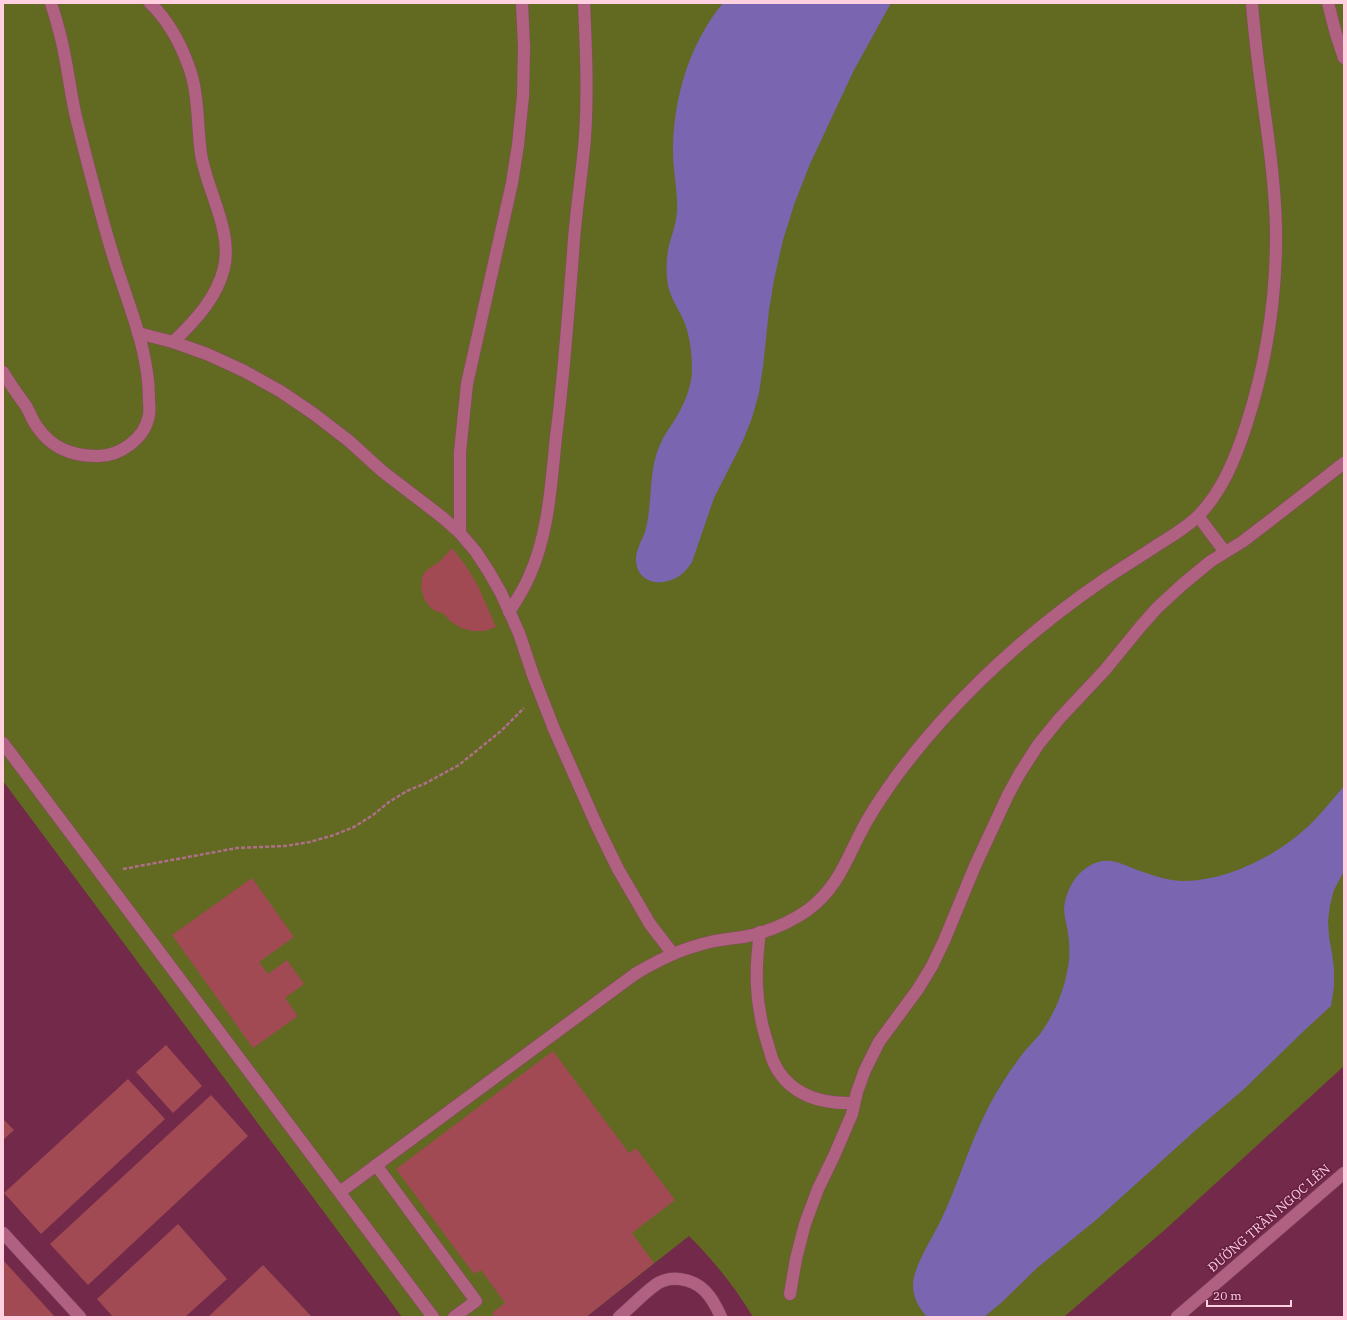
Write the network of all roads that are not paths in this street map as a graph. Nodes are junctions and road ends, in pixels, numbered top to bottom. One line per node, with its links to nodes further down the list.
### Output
1 (51, 3): 8 (street)
2 (150, 3): 9 (street)
3 (522, 3): 13 (street)
4 (584, 3): 15 (street)
5 (1252, 3): 12 (street)
6 (1328, 3): 7 (street)
7 (1344, 58)
8 (138, 333): 9 (street); 10 (street)
9 (173, 342): 13 (street)
10 (3, 372)
11 (1344, 463): 14 (street)
12 (1198, 516): 14 (street); 17 (street)
13 (460, 533): 15 (street)
14 (1225, 552): 19 (street)
15 (509, 612): 18 (street)
16 (3, 743): 22 (street)
17 (760, 932): 18 (street); 19 (street)
18 (673, 954): 20 (street)
19 (854, 1103): 24 (street)
20 (376, 1165): 22 (street); 27 (street)
21 (1344, 1173): 30 (street, ĐƯỜNG TRẦN NGỌC LÊN)
22 (340, 1192): 26 (street)
23 (3, 1233): 25 (street)
24 (790, 1294)
25 (80, 1317)
26 (433, 1317)
27 (454, 1317)
28 (619, 1317): 29 (street)
29 (721, 1317)
30 (1177, 1317)

